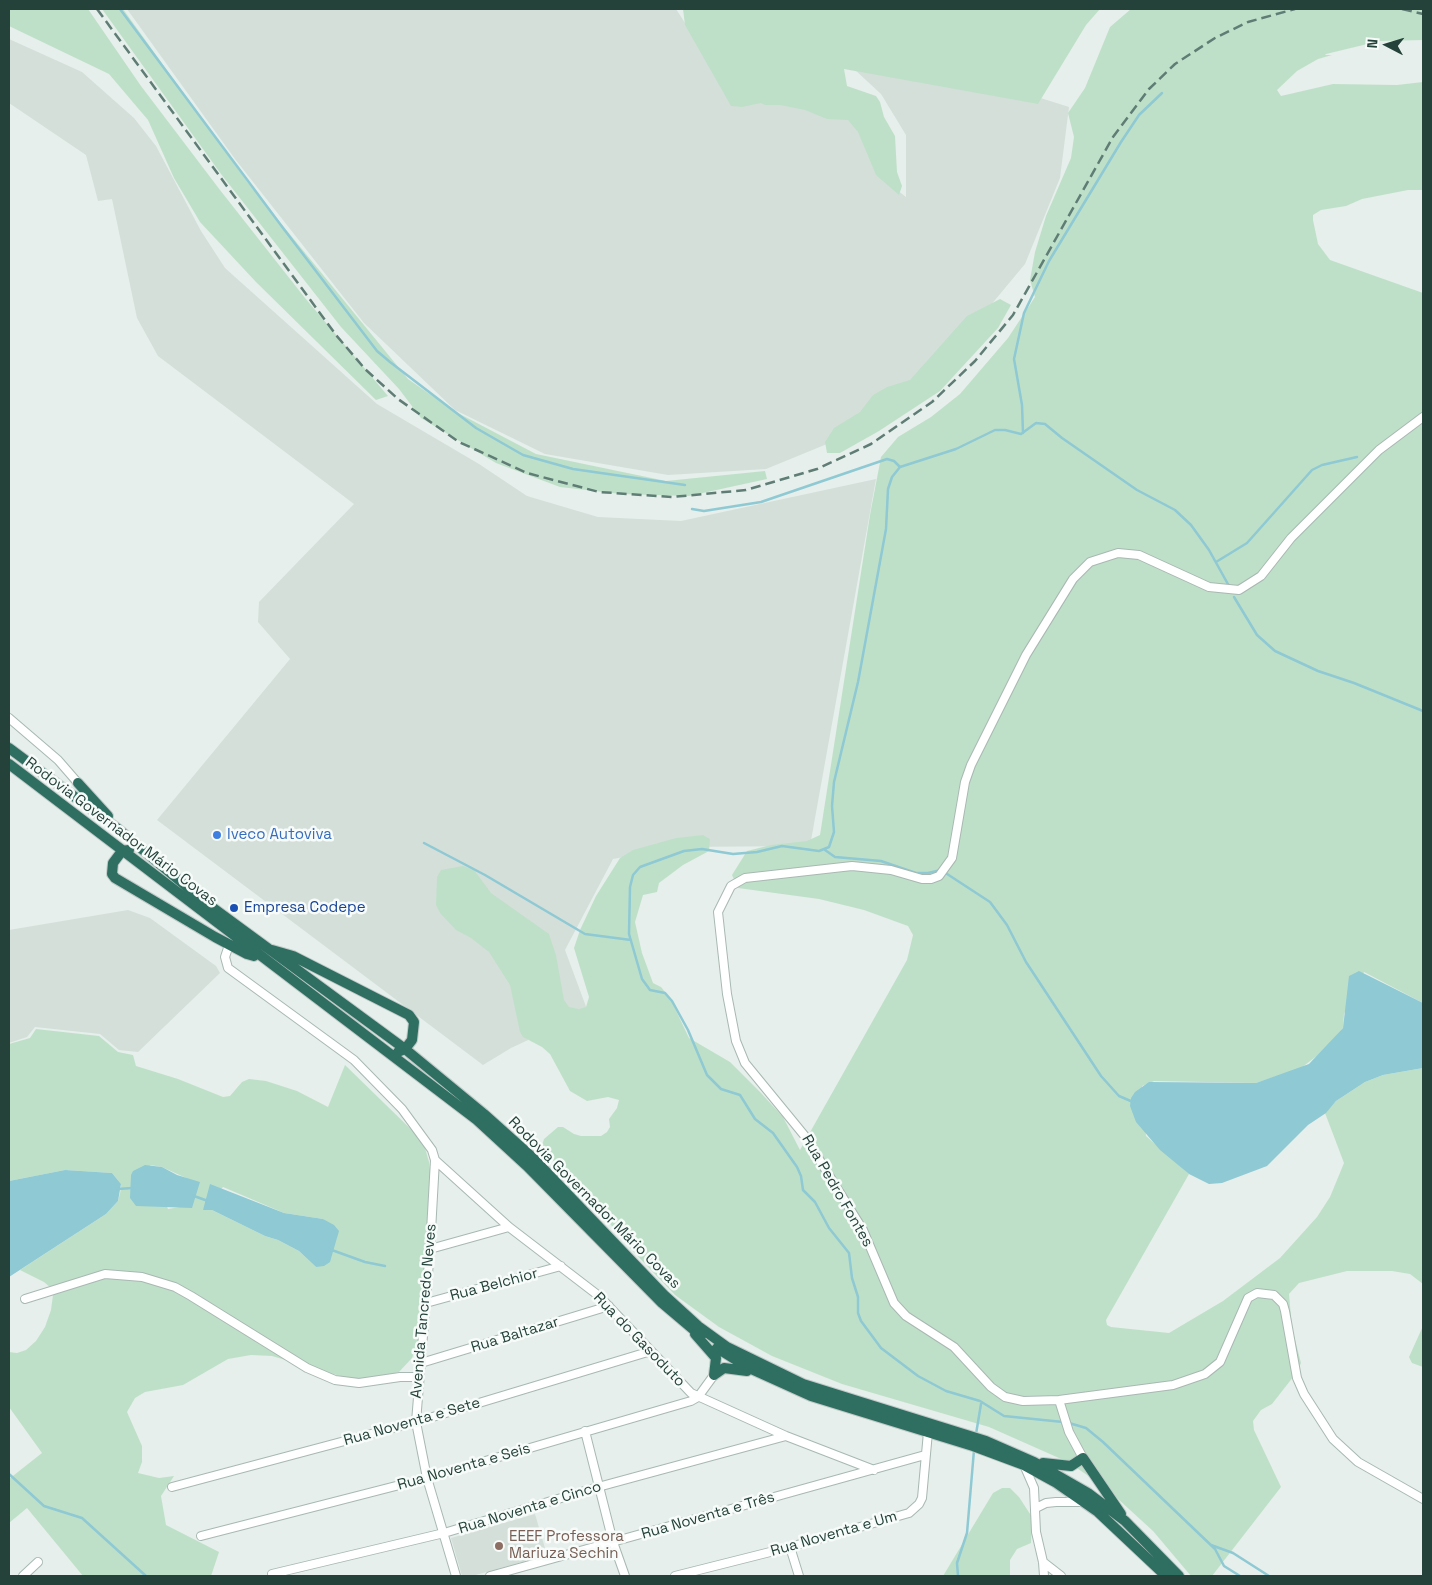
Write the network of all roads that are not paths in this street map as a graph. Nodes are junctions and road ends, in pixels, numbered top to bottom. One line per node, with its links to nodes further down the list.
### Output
1 (1423, 417): 29 (street, Rua Pedro Fontes)
2 (9, 718): 5 (street)
3 (9, 748): 6 (highway, Rodovia Governador Mário Covas)
4 (9, 764): 8 (highway, Rodovia Governador Mário Covas)
5 (78, 783): 6 (highway); 7 (highway)
6 (76, 797): 7 (highway, Rodovia Governador Mário Covas)
7 (118, 829): 9 (highway, Rodovia Governador Mário Covas)
8 (122, 851): 9 (highway); 10 (highway); 12 (highway, Rodovia Governador Mário Covas)
9 (153, 859): 11 (highway, Rodovia Governador Mário Covas)
10 (229, 945): 12 (highway); 15 (street)
11 (268, 949): 13 (highway, Rodovia Governador Mário Covas); 13 (highway)
12 (259, 956): 14 (highway, Rodovia Governador Mário Covas)
13 (405, 1049): 14 (highway); 36 (highway, Rodovia Governador Mário Covas)
14 (385, 1052): 22 (highway, Rodovia Governador Mário Covas)
15 (435, 1160): 16 (street, Rua do Gasoduto); 17 (street, Avenida Tancredo Neves)
16 (510, 1226): 17 (street); 18 (street, Rua do Gasoduto)
17 (430, 1249): 20 (street, Avenida Tancredo Neves)
18 (561, 1266): 20 (street, Rua Belchior); 21 (street, Rua do Gasoduto)
19 (24, 1299): 27 (street)
20 (426, 1303): 24 (street, Avenida Tancredo Neves)
21 (610, 1306): 23 (street, Rua do Gasoduto); 24 (street, Rua Baltazar)
22 (689, 1327): 25 (highway, Rodovia Governador Mário Covas); 26 (highway)
23 (651, 1351): 28 (street, Rua do Gasoduto); 30 (street, Rua Noventa e Sete)
24 (421, 1363): 27 (street, Avenida Tancredo Neves)
25 (761, 1374): 26 (highway); 32 (highway, Rodovia Governador Mário Covas)
26 (714, 1375): 28 (street)
27 (419, 1377): 30 (street, Avenida Tancredo Neves)
28 (698, 1397): 31 (street, Rua Noventa e Seis); 33 (street, Rua do Gasoduto)
29 (1059, 1400): 35 (street); 42 (street, Rua Pedro Fontes)
30 (416, 1422): 39 (street, Avenida Tancredo Neves); 40 (street, Rua Noventa e Sete)
31 (585, 1431): 39 (street, Rua Noventa e Seis); 41 (street)
32 (928, 1432): 34 (street, Rua Noventa e Um); 37 (highway, Rodovia Governador Mário Covas)
33 (786, 1436): 38 (street, Rua do Gasoduto); 41 (street, Rua Noventa e Cinco)
34 (925, 1455): 38 (street, Rua Noventa e Três); 49 (street, Rua Noventa e Um)
35 (1083, 1458): 36 (highway); 45 (highway)
36 (1034, 1462): 45 (highway, Rodovia Governador Mário Covas)
37 (1024, 1465): 43 (highway, Rodovia Governador Mário Covas); 44 (street)
38 (874, 1470): 48 (street, Rua Noventa e Três)
39 (427, 1478): 46 (street, Avenida Tancredo Neves); 47 (street, Rua Noventa e Seis)
40 (172, 1487)
41 (598, 1487): 46 (street, Rua Noventa e Cinco); 48 (street)
42 (1423, 1499)
43 (1084, 1502): 44 (street); 61 (highway, Rodovia Governador Mário Covas)
44 (1036, 1508): 51 (street)
45 (1126, 1521): 62 (highway, Rodovia Governador Mário Covas)
46 (444, 1533): 52 (street, Rua Noventa e Cinco); 54 (street, Avenida Tancredo Neves)
47 (201, 1536)
48 (613, 1542): 55 (street, Rua Noventa e Três); 56 (street)
49 (790, 1547): 57 (street, Rua Noventa e Um); 58 (street)
50 (38, 1562): 53 (street)
51 (1043, 1562): 59 (street); 60 (street)
52 (272, 1574)
53 (23, 1576)
54 (456, 1576)
55 (490, 1576)
56 (625, 1576)
57 (675, 1576)
58 (799, 1576)
59 (1044, 1576)
60 (1061, 1576)
61 (1166, 1576)
62 (1179, 1576)

